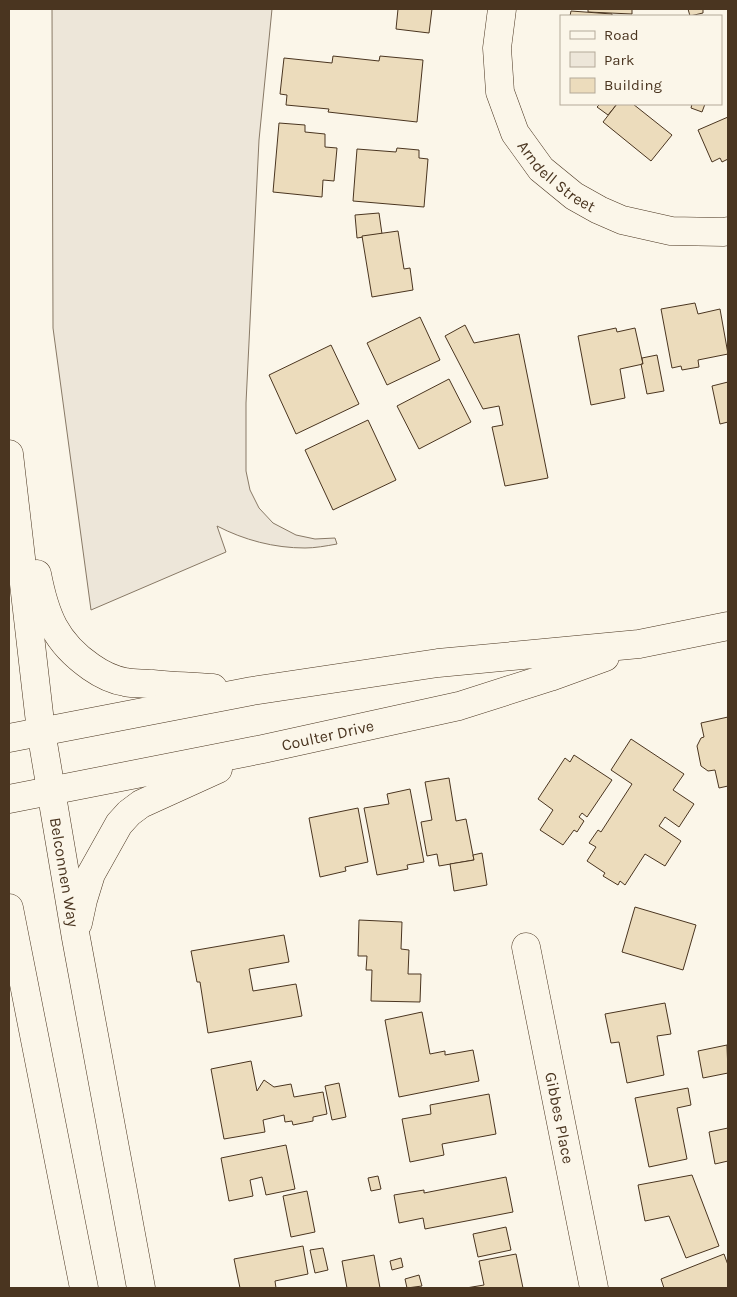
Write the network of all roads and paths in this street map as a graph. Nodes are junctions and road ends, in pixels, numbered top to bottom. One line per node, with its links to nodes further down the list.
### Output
1 (502, 9): 2 (main road, Arndell Street)
2 (728, 231)
3 (9, 440): 7 (main road)
4 (9, 454): 8 (main road, Belconnen Way)
5 (728, 626): 6 (main road, Coulter Drive)
6 (639, 644): 7 (main road, Coulter Drive); 10 (main road, Coulter Drive)
7 (252, 691): 8 (main road, Coulter Drive)
8 (41, 732): 9 (main road, Coulter Drive); 11 (main road, Belconnen Way)
9 (9, 738)
10 (263, 749): 11 (main road, Coulter Drive); 14 (main road)
11 (51, 791): 12 (main road, Coulter Drive); 14 (main road, Belconnen Way)
12 (9, 799)
13 (9, 908): 17 (main road)
14 (76, 938): 19 (main road, Belconnen Way)
15 (526, 947): 20 (main road, Gibbes Place)
16 (9, 977): 17 (main road)
17 (38, 1052): 18 (main road)
18 (84, 1288)
19 (141, 1288)
20 (594, 1288)

